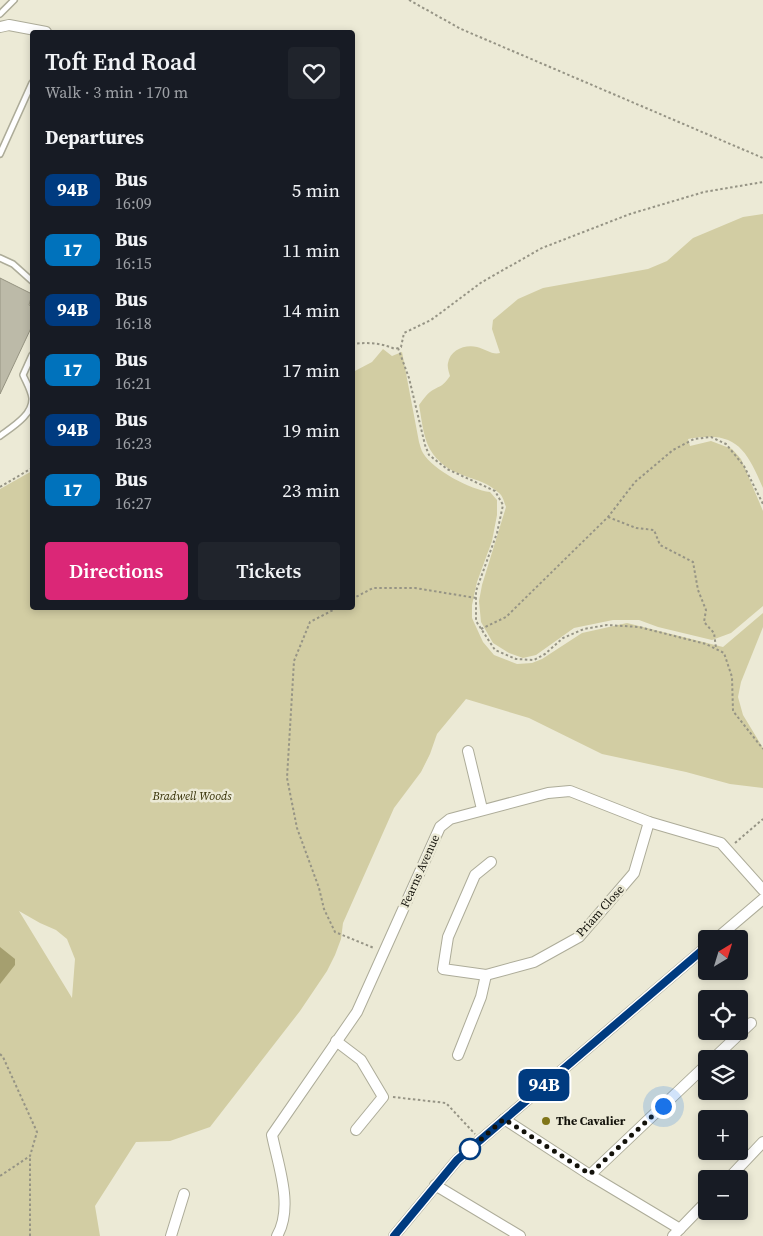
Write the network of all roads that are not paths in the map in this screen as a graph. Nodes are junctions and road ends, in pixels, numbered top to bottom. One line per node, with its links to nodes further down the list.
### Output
1 (14, 0): 2 (lane)
2 (0, 14)
3 (0, 27): 4 (street)
4 (35, 30)
5 (30, 88): 6 (lane)
6 (0, 154)
7 (0, 258): 8 (lane)
8 (30, 279)
9 (30, 360): 10 (lane)
10 (30, 391)
11 (30, 408): 12 (lane)
12 (0, 436)
13 (468, 751): 14 (street)
14 (482, 809): 15 (street, Fearns Avenue); 23 (street, Fearns Avenue)
15 (649, 822): 17 (street, Fearns Avenue); 21 (street, Priam Close)
16 (491, 862): 21 (street, Priam Close)
17 (763, 890)
18 (763, 899): 19 (street)
19 (727, 930)
20 (698, 954): 27 (street)
21 (486, 975): 25 (street)
22 (751, 1023): 24 (street)
23 (336, 1041): 28 (street); 37 (street, Fearns Avenue)
24 (722, 1050)
25 (458, 1055)
26 (698, 1073): 31 (street)
27 (504, 1119): 31 (street); 32 (street)
28 (356, 1130)
29 (763, 1142): 30 (street)
30 (737, 1170)
31 (590, 1174): 35 (street)
32 (435, 1185): 38 (street); 39 (street)
33 (185, 1200): 36 (street)
34 (698, 1210): 35 (street)
35 (677, 1232)
36 (172, 1236)
37 (277, 1236)
38 (394, 1236)
39 (520, 1236)

